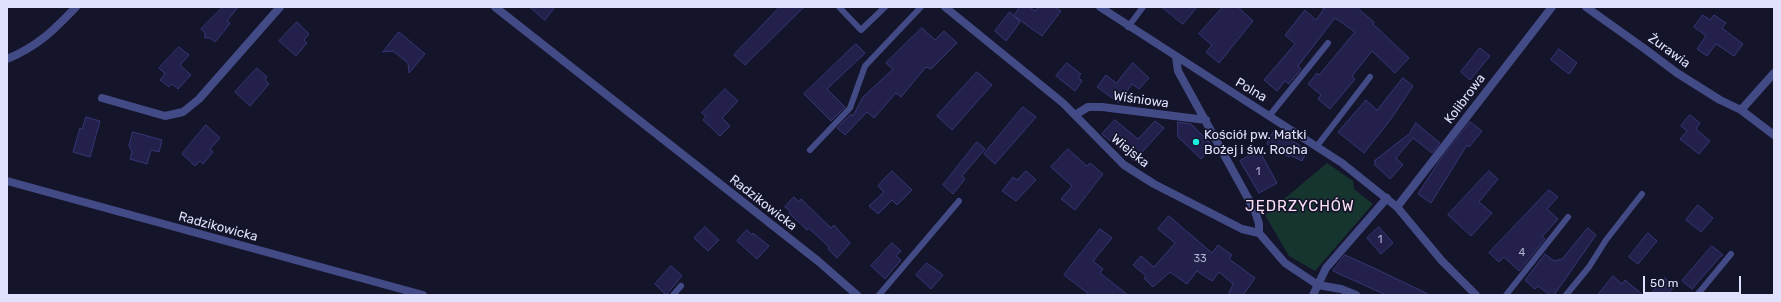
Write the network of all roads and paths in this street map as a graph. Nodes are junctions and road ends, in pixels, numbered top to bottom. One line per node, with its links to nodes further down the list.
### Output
1 (76, 7): 15 (street)
2 (280, 7): 18 (street)
3 (495, 7): 38 (street, Radzikowicka)
4 (839, 7): 5 (lane)
5 (885, 7)
6 (920, 7): 25 (lane)
7 (945, 7): 20 (street, Wiejska)
8 (1100, 7): 12 (street, Polna)
9 (1143, 7): 12 (lane)
10 (1552, 7): 30 (street, Kolibrowa)
11 (1586, 7): 19 (street, Żurawia)
12 (1128, 27): 14 (street, Polna)
13 (1328, 43): 21 (lane)
14 (1176, 57): 21 (street, Polna); 22 (street)
15 (7, 59)
16 (1774, 73): 19 (street)
17 (1370, 77): 24 (lane)
18 (102, 98)
19 (1741, 110): 23 (street, Żurawia)
20 (1075, 115): 22 (street, Wiśniowa); 32 (street, Wiejska)
21 (1270, 115): 24 (street, Polna)
22 (1206, 120): 32 (street)
23 (1774, 135)
24 (1317, 146): 28 (street, Polna)
25 (810, 150)
26 (7, 181): 36 (street, Radzikowicka)
27 (1642, 194): 44 (lane)
28 (1387, 198): 30 (street, Polna); 34 (street)
29 (959, 201): 39 (lane)
30 (1397, 207): 42 (street, Polna)
31 (1568, 217): 43 (lane)
32 (1258, 233): 34 (street)
33 (1731, 254): 45 (lane)
34 (1318, 285): 40 (street); 41 (street)
35 (681, 286): 37 (lane)
36 (423, 295)
37 (673, 295)
38 (857, 295)
39 (879, 295)
40 (1313, 295)
41 (1356, 295)
42 (1476, 295)
43 (1506, 295)
44 (1566, 295)
45 (1697, 295)

